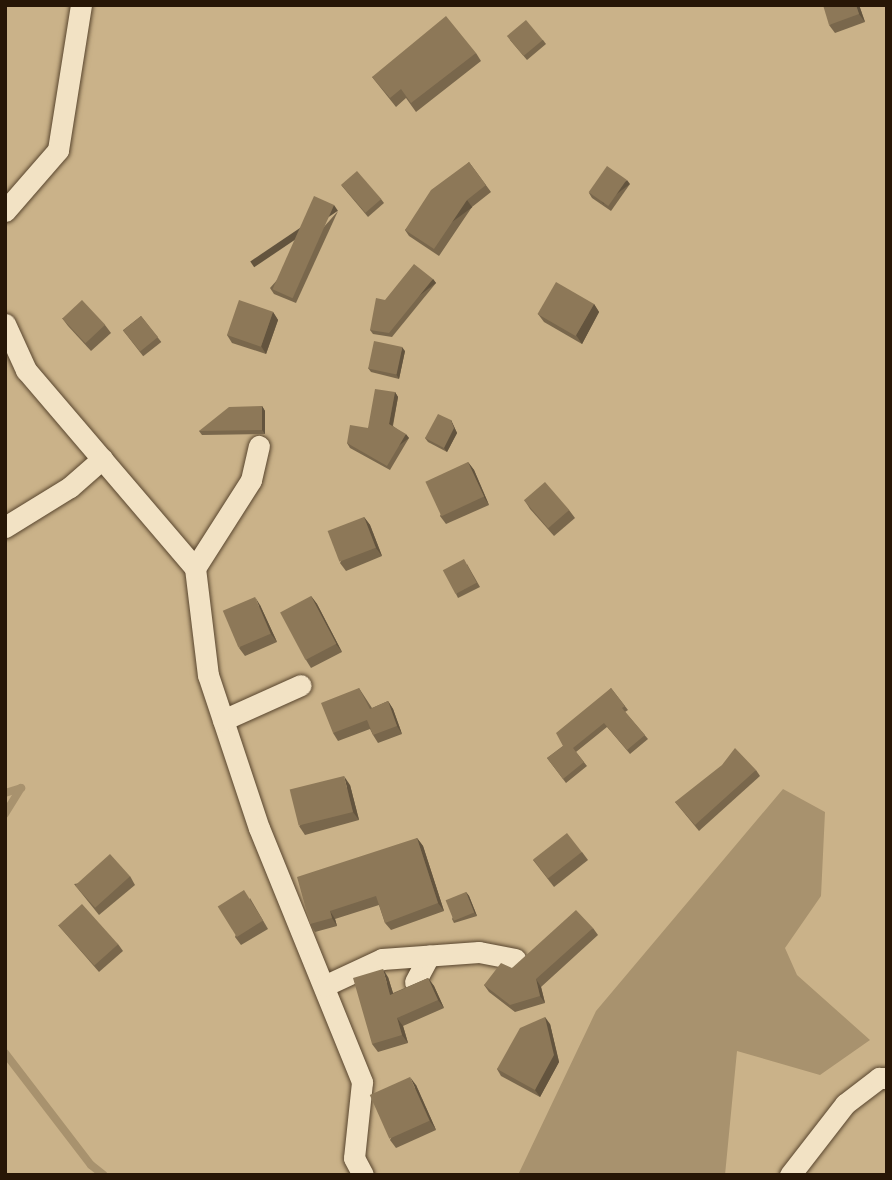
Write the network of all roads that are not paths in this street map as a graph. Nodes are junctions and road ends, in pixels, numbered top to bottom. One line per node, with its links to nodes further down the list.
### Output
1 (80, 5): 2 (street)
2 (5, 211)
3 (5, 324): 5 (street)
4 (258, 446): 7 (street)
5 (102, 458): 6 (street); 7 (street)
6 (5, 527)
7 (195, 568): 9 (street)
8 (301, 685): 9 (street)
9 (223, 720): 13 (street)
10 (429, 956): 11 (street); 12 (street); 13 (street)
11 (515, 959)
12 (415, 982)
13 (324, 986): 15 (street)
14 (887, 1078): 16 (street)
15 (363, 1175)
16 (790, 1175)

